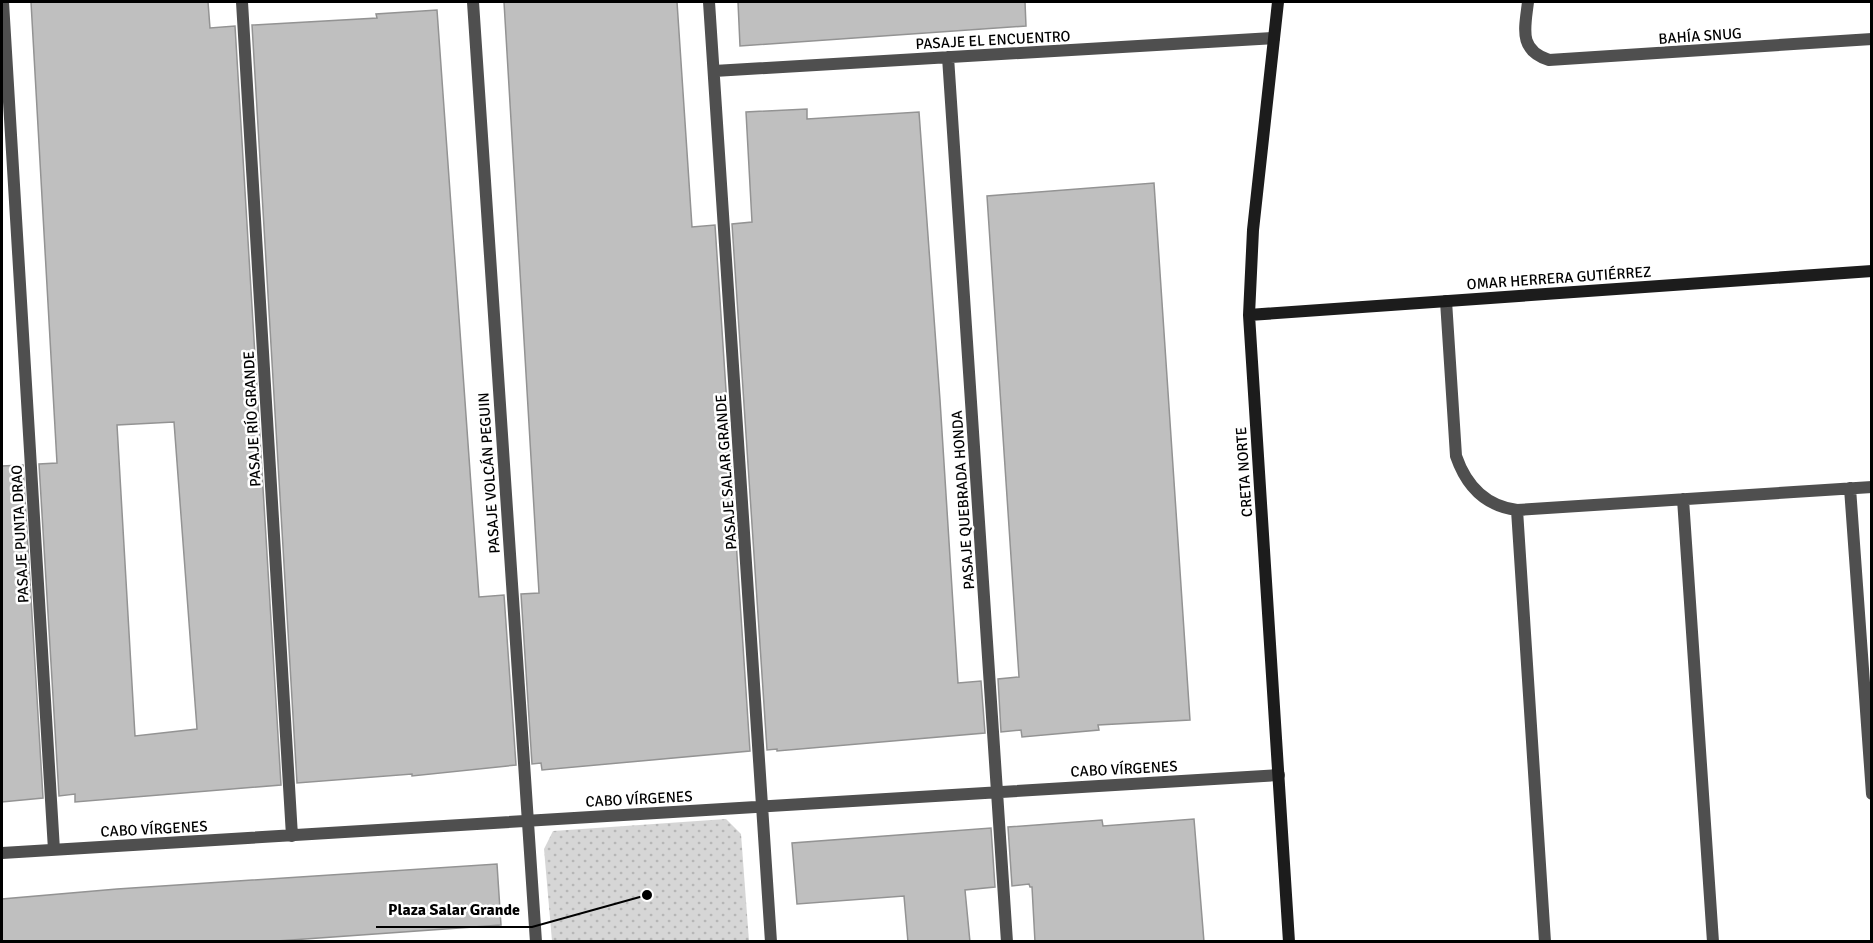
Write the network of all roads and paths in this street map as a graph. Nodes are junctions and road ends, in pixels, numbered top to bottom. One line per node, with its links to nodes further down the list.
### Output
1 (3, 2): 24 (street, PASAJE PUNTA DRAO)
2 (242, 2): 23 (street, PASAJE RÍO GRANDE)
3 (473, 2): 22 (street, PASAJE VOLCÁN PEGUIN)
4 (709, 2): 10 (street, PASAJE SALAR GRANDE)
5 (1278, 2): 7 (street, CRETA NORTE)
6 (1528, 2): 8 (street, BAHÍA SNUG)
7 (1274, 38): 9 (street, PASAJE EL ENCUENTRO); 13 (street, CRETA NORTE)
8 (1872, 39)
9 (948, 57): 10 (street, PASAJE EL ENCUENTRO); 19 (street, PASAJE QUEBRADA HONDA)
10 (714, 71): 21 (street, PASAJE SALAR GRANDE)
11 (1872, 271): 12 (street, OMAR HERRERA GUTIÉRREZ)
12 (1446, 301): 13 (street, OMAR HERRERA GUTIÉRREZ); 17 (street)
13 (1249, 315): 18 (street, CRETA NORTE)
14 (1872, 487): 15 (street)
15 (1850, 488): 16 (street); 20 (street)
16 (1683, 500): 17 (street); 31 (street)
17 (1517, 510): 30 (street)
18 (1279, 775): 19 (street, CABO VÍRGENES); 29 (street, CRETA NORTE)
19 (997, 791): 21 (street, CABO VÍRGENES); 28 (street, PASAJE QUEBRADA HONDA)
20 (1872, 794)
21 (763, 806): 22 (street, CABO VÍRGENES); 27 (street, PASAJE SALAR GRANDE)
22 (528, 821): 23 (street, CABO VÍRGENES); 26 (street, PASAJE VOLCÁN PEGUIN)
23 (292, 836): 24 (street, CABO VÍRGENES)
24 (54, 850): 25 (street, CABO VÍRGENES)
25 (2, 853)
26 (536, 942)
27 (771, 942)
28 (1007, 942)
29 (1289, 942)
30 (1545, 942)
31 (1713, 942)

